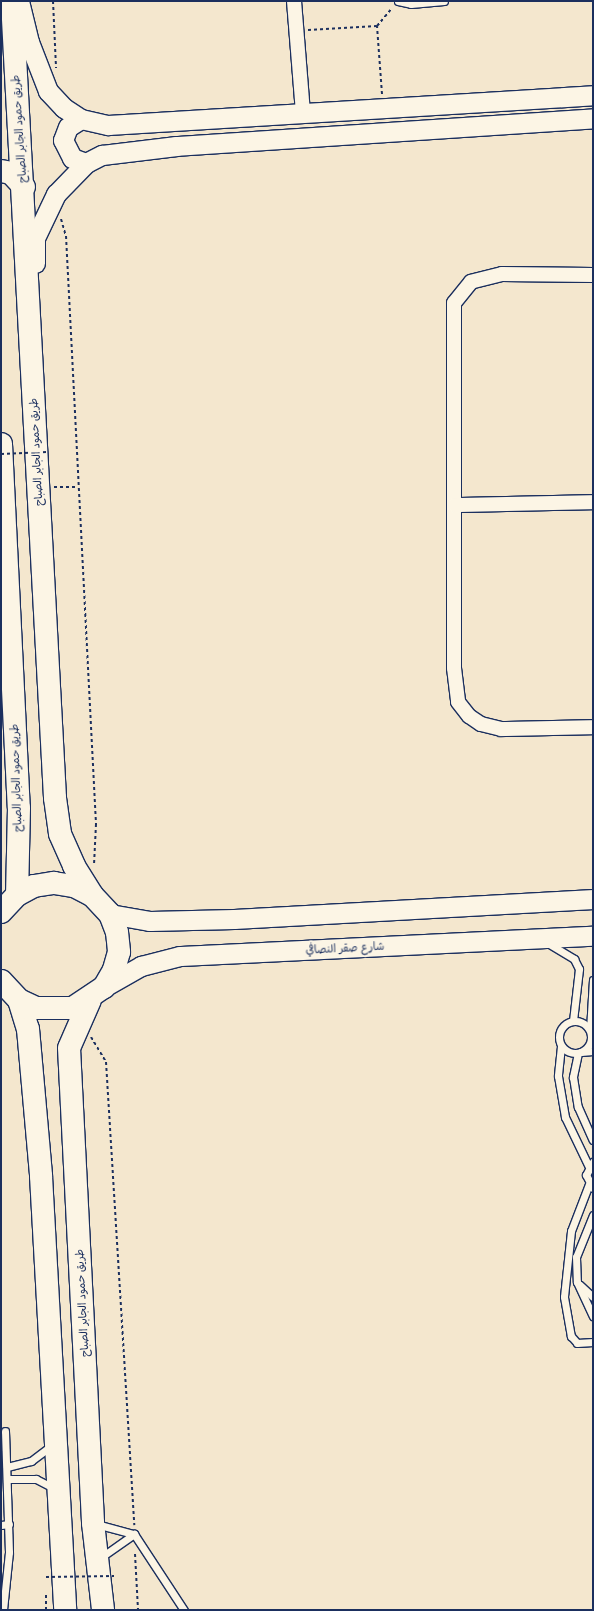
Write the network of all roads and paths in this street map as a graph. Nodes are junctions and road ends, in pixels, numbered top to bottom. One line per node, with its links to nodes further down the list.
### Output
1 (12, 1): 17 (main road, طريق حمود الجابر الصباح)
2 (19, 1): 14 (street)
3 (52, 1): 9 (path)
4 (294, 1): 8 (street)
5 (398, 1): 6 (lane); 7 (path)
6 (444, 1)
7 (377, 26): 8 (path); 11 (path)
8 (296, 30): 12 (street)
9 (56, 70)
10 (593, 95): 11 (street)
11 (384, 108): 12 (street)
12 (303, 114): 14 (street)
13 (593, 118): 15 (street)
14 (81, 119): 15 (street)
15 (86, 163): 18 (street)
16 (1, 171): 17 (main road)
17 (24, 187): 20 (main road, طريق حمود الجابر الصباح)
18 (56, 194): 20 (street); 24 (path)
19 (593, 275): 27 (street)
20 (33, 396): 25 (main road, طريق حمود الجابر الصباح)
21 (1, 444): 32 (main road, طريق حمود الجابر الصباح)
22 (47, 452): 23 (path, bridge)
23 (1, 454)
24 (77, 487): 25 (path); 29 (path)
25 (39, 488): 30 (main road, طريق حمود الجابر الصباح)
26 (593, 502): 27 (street)
27 (455, 505): 28 (street)
28 (593, 727)
29 (94, 871)
30 (92, 895): 32 (main road); 33 (main road)
31 (593, 899): 33 (street)
32 (5, 907)
33 (110, 914): 39 (main road, طريق حمود الجابر الصباح)
34 (593, 936): 35 (street, شارع صقر النصافي)
35 (542, 939): 39 (street, شارع صقر النصافي); 40 (lane)
36 (593, 980): 41 (lane)
37 (1, 981): 38 (main road)
38 (19, 1000): 39 (main road); 56 (main road)
39 (91, 1001): 60 (main road, طريق حمود الجابر الصباح); 63 (path)
40 (573, 1021): 41 (lane); 42 (lane)
41 (591, 1032): 44 (lane)
42 (562, 1046): 44 (lane); 46 (lane)
43 (593, 1051): 44 (lane)
44 (579, 1052): 45 (lane)
45 (593, 1140)
46 (591, 1164): 47 (lane)
47 (591, 1186): 52 (lane)
48 (593, 1215): 49 (lane)
49 (578, 1282): 50 (lane); 51 (lane)
50 (593, 1297)
51 (593, 1317)
52 (593, 1342)
53 (1, 1353): 54 (path)
54 (1, 1388)
55 (5, 1431): 57 (lane)
56 (56, 1441): 57 (lane); 59 (main road)
57 (7, 1467): 58 (lane)
58 (7, 1479): 59 (lane); 61 (lane)
59 (60, 1492): 68 (main road)
60 (93, 1523): 63 (lane); 64 (main road, طريق حمود الجابر الصباح)
61 (9, 1524): 62 (lane); 67 (lane)
62 (1, 1525)
63 (134, 1534): 64 (lane); 70 (path); 71 (lane)
64 (96, 1562): 69 (main road, طريق حمود الجابر الصباح)
65 (114, 1576): 66 (path, bridge)
66 (46, 1577)
67 (3, 1610)
68 (65, 1610)
69 (103, 1610)
70 (138, 1610)
71 (184, 1610)

